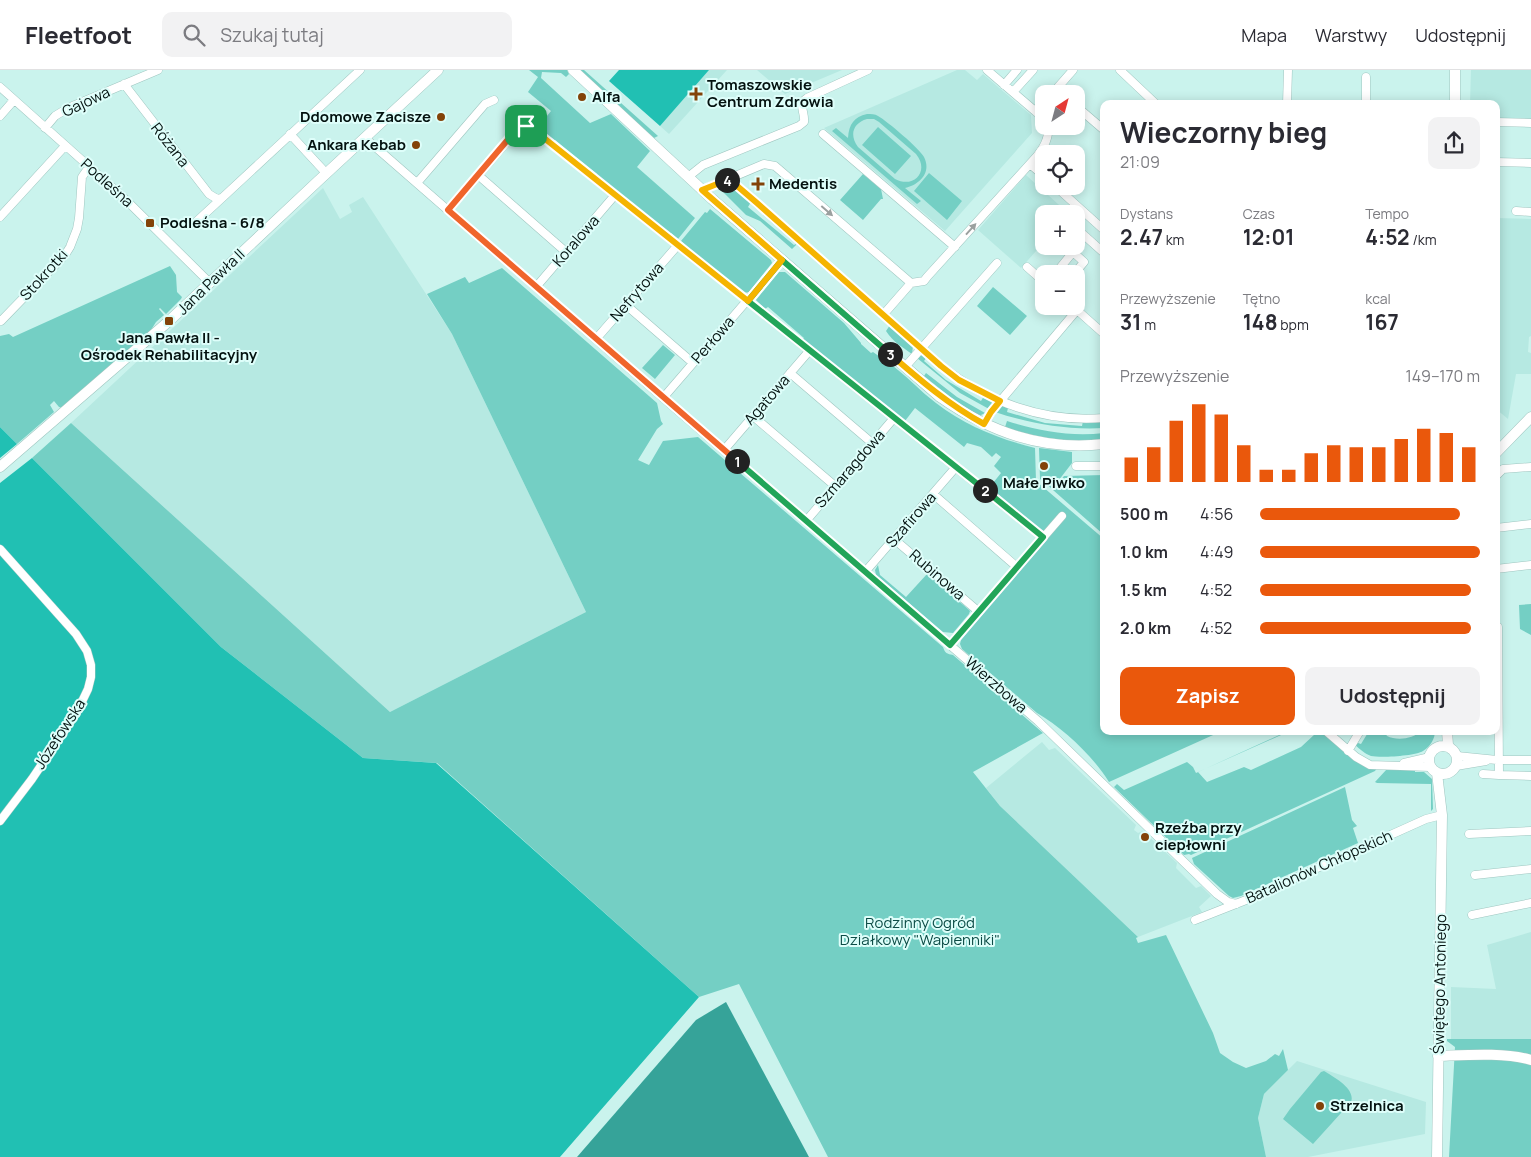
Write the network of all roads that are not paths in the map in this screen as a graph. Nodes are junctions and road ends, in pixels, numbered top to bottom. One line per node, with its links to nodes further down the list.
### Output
1 (158, 70): 14 (street, Gajowa)
2 (360, 70): 32 (street)
3 (438, 70): 35 (street, Jana Pawła II)
4 (572, 70): 44 (street)
5 (868, 70): 44 (street)
6 (987, 70): 15 (street)
7 (1017, 70): 15 (street)
8 (1033, 70): 18 (street)
9 (1072, 70): 16 (street)
10 (1120, 70): 21 (street)
11 (1288, 70): 22 (street)
12 (1455, 70): 24 (street)
13 (1366, 78): 23 (street)
14 (124, 84): 31 (street, Gajowa); 50 (street, Różana)
15 (1004, 85): 18 (street)
16 (1062, 85)
17 (0, 87): 19 (street, Podleśna)
18 (1013, 92): 25 (street)
19 (14, 100): 27 (street); 31 (street, Podleśna)
20 (494, 100): 46 (street)
21 (1152, 100)
22 (1287, 100)
23 (1366, 100)
24 (1455, 100)
25 (1035, 111)
26 (1085, 114): 30 (street)
27 (0, 116)
28 (1500, 122): 29 (street)
29 (1531, 122)
30 (1100, 127)
31 (45, 128): 36 (street, Podleśna)
32 (290, 134): 42 (street); 50 (street)
33 (823, 134): 61 (street)
34 (1048, 135): 39 (street)
35 (365, 138): 42 (street, Jana Pawła II); 46 (street, Wierzbowa)
36 (65, 146): 40 (street, Podleśna); 56 (street)
37 (1500, 162): 38 (street)
38 (1531, 163)
39 (1030, 164): 41 (street); 61 (street, one-way to 39)
40 (89, 167): 70 (street, Podleśna); 78 (street, Stokrotki)
41 (1035, 168)
42 (326, 173): 70 (street, Jana Pawła II)
43 (478, 175): 48 (street); 52 (street); 63 (street)
44 (688, 177): 47 (street)
45 (729, 179): 47 (street); 71 (street, one-way to 71); 75 (street)
46 (417, 183): 52 (street, Wierzbowa)
47 (702, 190): 64 (street)
48 (616, 195): 60 (street); 63 (street, Koralowa)
49 (1065, 195): 51 (street)
50 (222, 198): 57 (street)
51 (1077, 205)
52 (448, 210): 72 (street, Wierzbowa)
53 (1516, 211): 54 (street)
54 (1531, 212)
55 (1085, 213): 58 (street)
56 (0, 218)
57 (197, 222)
58 (1100, 226)
59 (1085, 236): 62 (street)
60 (678, 245): 73 (street); 74 (street, Nefrytowa)
61 (955, 247): 71 (street)
62 (1100, 249)
63 (566, 252): 72 (street, Koralowa)
64 (782, 260): 73 (street, Perłowa); 84 (street)
65 (997, 263): 81 (street)
66 (1063, 265): 67 (street)
67 (1082, 265)
68 (1027, 268): 69 (street)
69 (1035, 275)
70 (210, 282): 101 (street, Jana Pawła II)
71 (911, 283): 75 (street)
72 (536, 287): 80 (street, Wierzbowa)
73 (748, 301): 82 (street); 83 (street, Perłowa)
74 (626, 305): 80 (street, Nefrytowa); 83 (street)
75 (883, 315): 81 (street)
76 (1068, 315): 87 (street)
77 (1082, 315): 79 (street)
78 (1, 321)
79 (1100, 331)
80 (596, 339): 86 (street, Wierzbowa)
81 (921, 348): 84 (street); 87 (street)
82 (810, 350): 85 (street, Agatowa); 90 (street)
83 (693, 363): 86 (street, Perłowa)
84 (904, 366): 92 (street)
85 (790, 373): 88 (street, Agatowa); 94 (street)
86 (664, 398): 98 (street, Wierzbowa)
87 (1000, 401): 91 (street); 92 (street)
88 (753, 416): 98 (street, Agatowa); 105 (street)
89 (1531, 417): 93 (street)
90 (894, 418): 94 (street, Szmaragdowa); 102 (street)
91 (1100, 418)
92 (984, 424): 95 (street)
93 (1509, 438): 96 (street); 97 (street)
94 (872, 443): 105 (street, Szmaragdowa)
95 (1100, 444)
96 (1500, 446)
97 (1500, 448)
98 (724, 450): 108 (street, Wierzbowa)
99 (1076, 466): 100 (street)
100 (1100, 466)
101 (0, 467)
102 (956, 467): 106 (street, Szafirowa); 111 (street)
103 (1531, 467): 104 (street)
104 (1500, 471)
105 (835, 486): 108 (street, Szmaragdowa)
106 (933, 494): 112 (street, Szafirowa); 115 (street)
107 (1062, 516): 111 (street)
108 (806, 520): 117 (street, Wierzbowa)
109 (1531, 524): 110 (street)
110 (1500, 528)
111 (1043, 537): 115 (street)
112 (894, 539): 117 (street, Szafirowa); 118 (street, Rubinowa)
113 (0, 549): 135 (street, Józefowska)
114 (1531, 565): 116 (street)
115 (1017, 567): 118 (street)
116 (1500, 569)
117 (865, 572): 119 (street, Wierzbowa)
118 (979, 612): 119 (street)
119 (950, 645): 140 (street, Wierzbowa)
120 (1330, 735): 126 (street)
121 (1358, 735): 126 (street)
122 (1441, 735): 125 (street)
123 (1447, 735): 129 (street, Świętego Antoniego)
124 (1499, 735): 127 (street)
125 (1438, 748): 129 (street); 130 (street)
126 (1348, 751): 130 (street)
127 (1499, 760): 128 (street); 129 (street); 132 (street)
128 (1531, 760)
129 (1453, 761): 130 (street); 134 (street, Świętego Antoniego)
130 (1433, 766): 134 (street, Świętego Antoniego)
131 (1484, 774): 132 (street)
132 (1499, 775): 133 (street)
133 (1531, 776)
134 (1442, 813): 140 (street, Batalionów Chłopskich); 144 (street, Świętego Antoniego)
135 (0, 822)
136 (1531, 831): 137 (street)
137 (1469, 834)
138 (1531, 869): 139 (street)
139 (1475, 875)
140 (1236, 904): 143 (street, Batalionów Chłopskich)
141 (1531, 904): 142 (street, Świętego Antoniego)
142 (1472, 915)
143 (1195, 920)
144 (1438, 1053): 145 (street); 146 (street, Świętego Antoniego)
145 (1531, 1060)
146 (1437, 1157)

